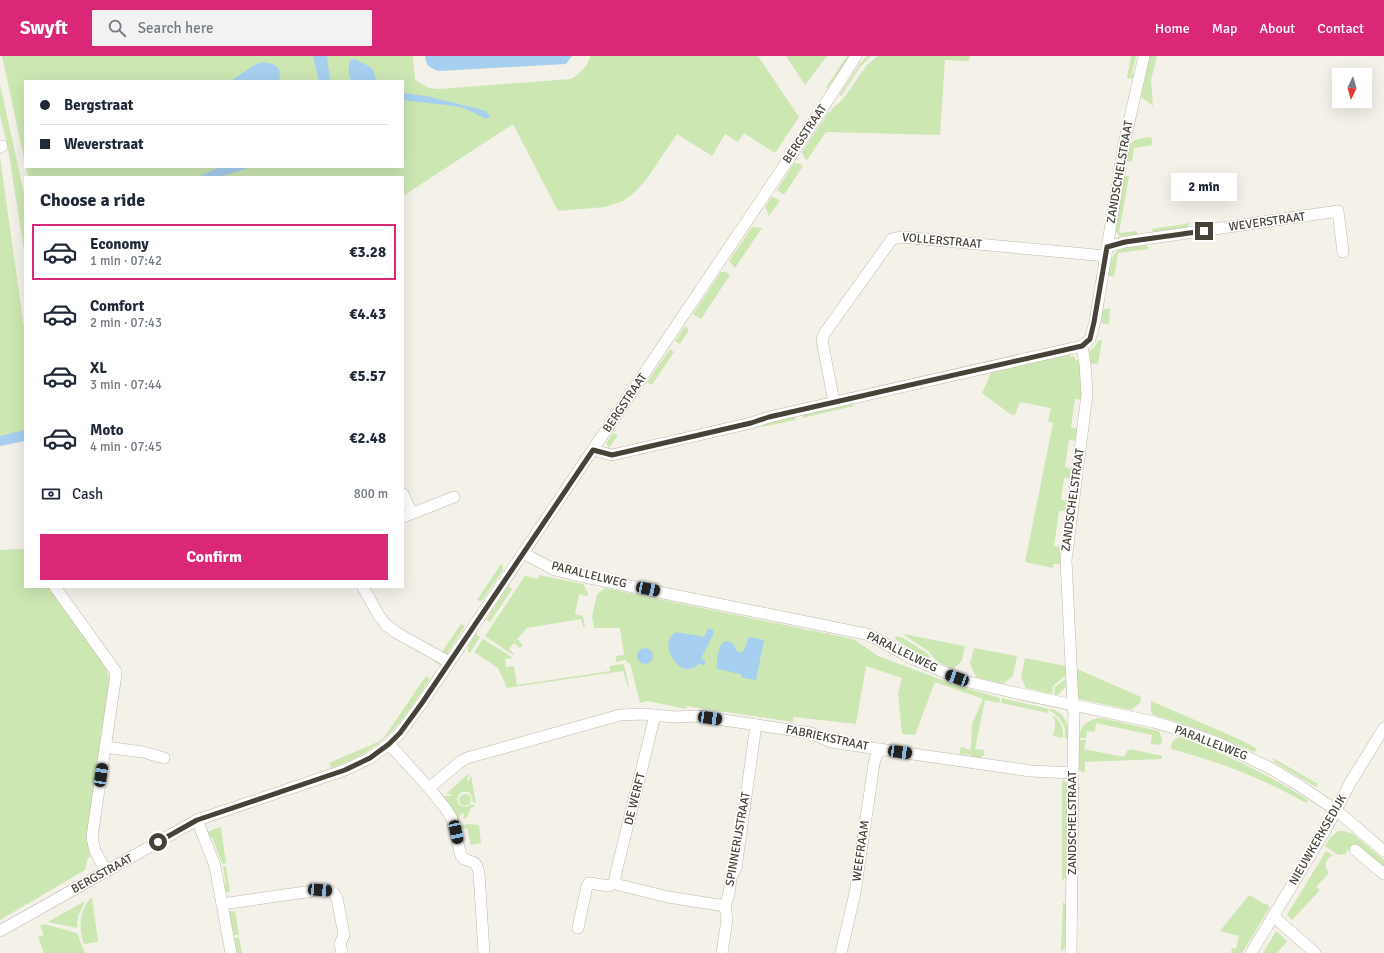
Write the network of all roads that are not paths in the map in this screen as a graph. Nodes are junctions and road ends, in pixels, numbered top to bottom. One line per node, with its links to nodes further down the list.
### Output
1 (856, 56): 7 (street, BERGSTRAAT)
2 (1144, 56): 3 (street, ZANDSCHELSTRAAT)
3 (1106, 251): 4 (street, WEVERSTRAAT); 5 (street, ZANDSCHELSTRAAT); 6 (street, VOLLERSTRAAT)
4 (1343, 252)
5 (1082, 346): 6 (street); 15 (street, ZANDSCHELSTRAAT)
6 (834, 402): 7 (street)
7 (593, 450): 11 (street, BERGSTRAAT)
8 (454, 497): 10 (street)
9 (404, 498): 10 (street)
10 (408, 515)
11 (523, 553): 14 (street, BERGSTRAAT); 15 (street, PARALLELWEG)
12 (56, 588): 20 (street)
13 (364, 588): 14 (street)
14 (449, 662): 19 (street, BERGSTRAAT)
15 (1073, 705): 23 (street, ZANDSCHELSTRAAT); 25 (street, PARALLELWEG)
16 (655, 715): 17 (street, FABRIEKSTRAAT); 24 (street, FABRIEKSTRAAT); 31 (street, DE WERFT)
17 (756, 725): 21 (street, FABRIEKSTRAAT); 33 (street, SPINNERIJSTRAAT)
18 (1384, 728): 25 (street, NIEUWKERKSEDIJK)
19 (389, 744): 24 (street); 26 (street, BERGSTRAAT)
20 (106, 747): 22 (street); 29 (street)
21 (881, 749): 23 (street, FABRIEKSTRAAT); 41 (street, WEEFRAAM)
22 (164, 758)
23 (1072, 773): 42 (street, ZANDSCHELSTRAAT)
24 (429, 788): 39 (street)
25 (1336, 810): 28 (street, PARALLELWEG); 34 (street, NIEUWKERKSEDIJK)
26 (197, 820): 29 (street, BERGSTRAAT); 32 (street)
27 (1356, 850): 30 (street)
28 (1384, 851)
29 (106, 872): 36 (street, BERGSTRAAT)
30 (1384, 874)
31 (615, 882): 33 (street); 35 (street)
32 (222, 906): 37 (street); 38 (street)
33 (725, 906): 40 (street, SPINNERIJSTRAAT)
34 (1273, 916): 43 (street, NIEUWKERKSEDIJK); 44 (street)
35 (578, 928)
36 (0, 931)
37 (231, 953)
38 (342, 953)
39 (484, 953)
40 (722, 953)
41 (841, 953)
42 (1071, 953)
43 (1251, 953)
44 (1315, 953)

